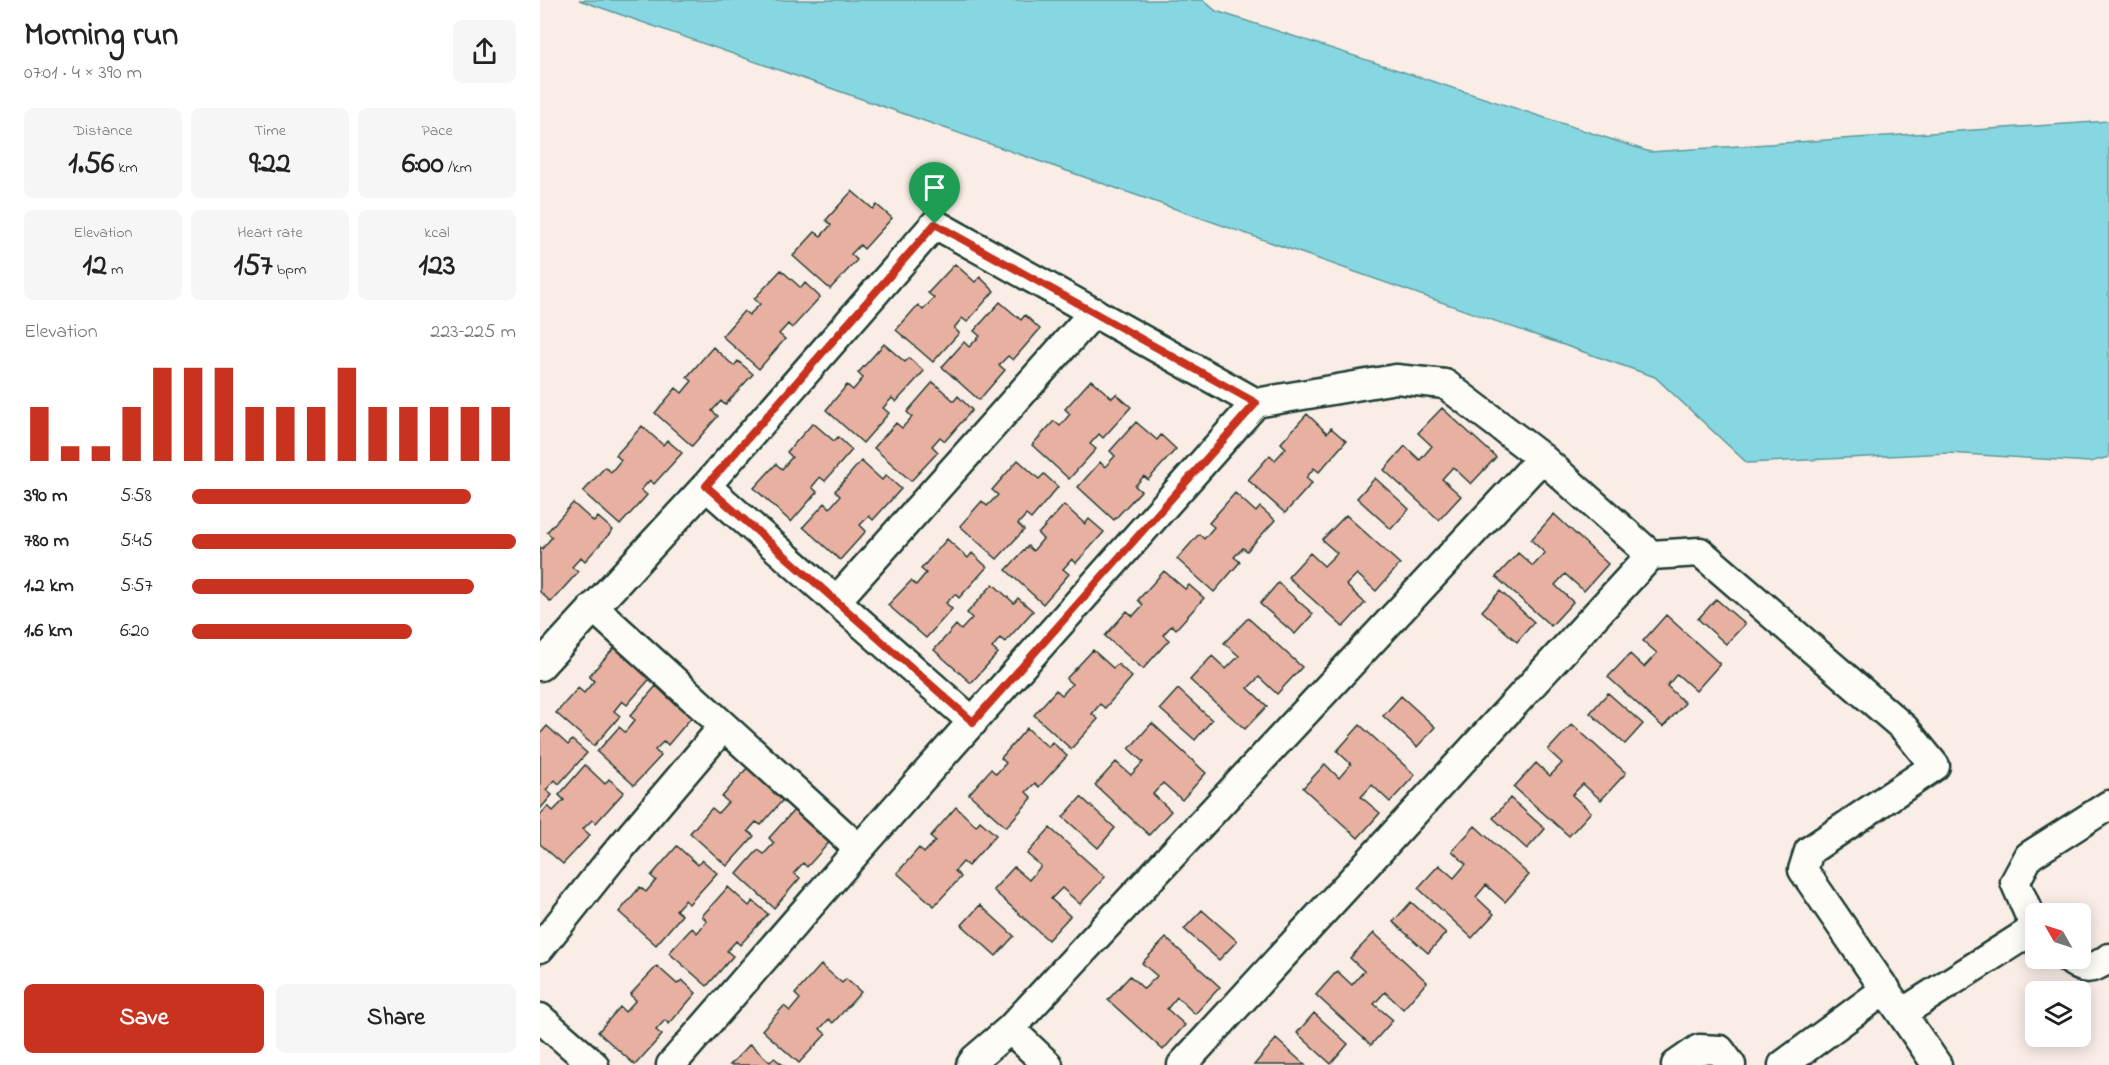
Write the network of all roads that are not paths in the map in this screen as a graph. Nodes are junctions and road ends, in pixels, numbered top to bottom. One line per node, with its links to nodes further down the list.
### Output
1 (1094, 312): 2 (street); 4 (street); 6 (street)
2 (1256, 403): 3 (street); 9 (street)
3 (1542, 458): 5 (street); 21 (street)
4 (706, 486): 6 (street); 7 (street)
5 (1651, 555): 18 (street); 26 (street)
6 (836, 601): 9 (street)
7 (593, 607): 8 (street); 10 (street)
8 (540, 666)
9 (973, 722): 12 (street)
10 (723, 727): 12 (street); 15 (street)
11 (2109, 805): 13 (street)
12 (859, 849): 23 (street)
13 (2025, 906)
14 (2025, 935): 19 (street)
15 (540, 948)
16 (2109, 958): 17 (street)
17 (2091, 967)
18 (1886, 989): 19 (street); 29 (street)
19 (1902, 1013): 30 (street)
20 (540, 1018): 22 (street)
21 (1010, 1029): 24 (street); 25 (street)
22 (594, 1065)
23 (671, 1065)
24 (971, 1065)
25 (1048, 1065)
26 (1182, 1065)
27 (1676, 1065): 28 (street)
28 (1731, 1065)
29 (1783, 1065)
30 (1937, 1065)

